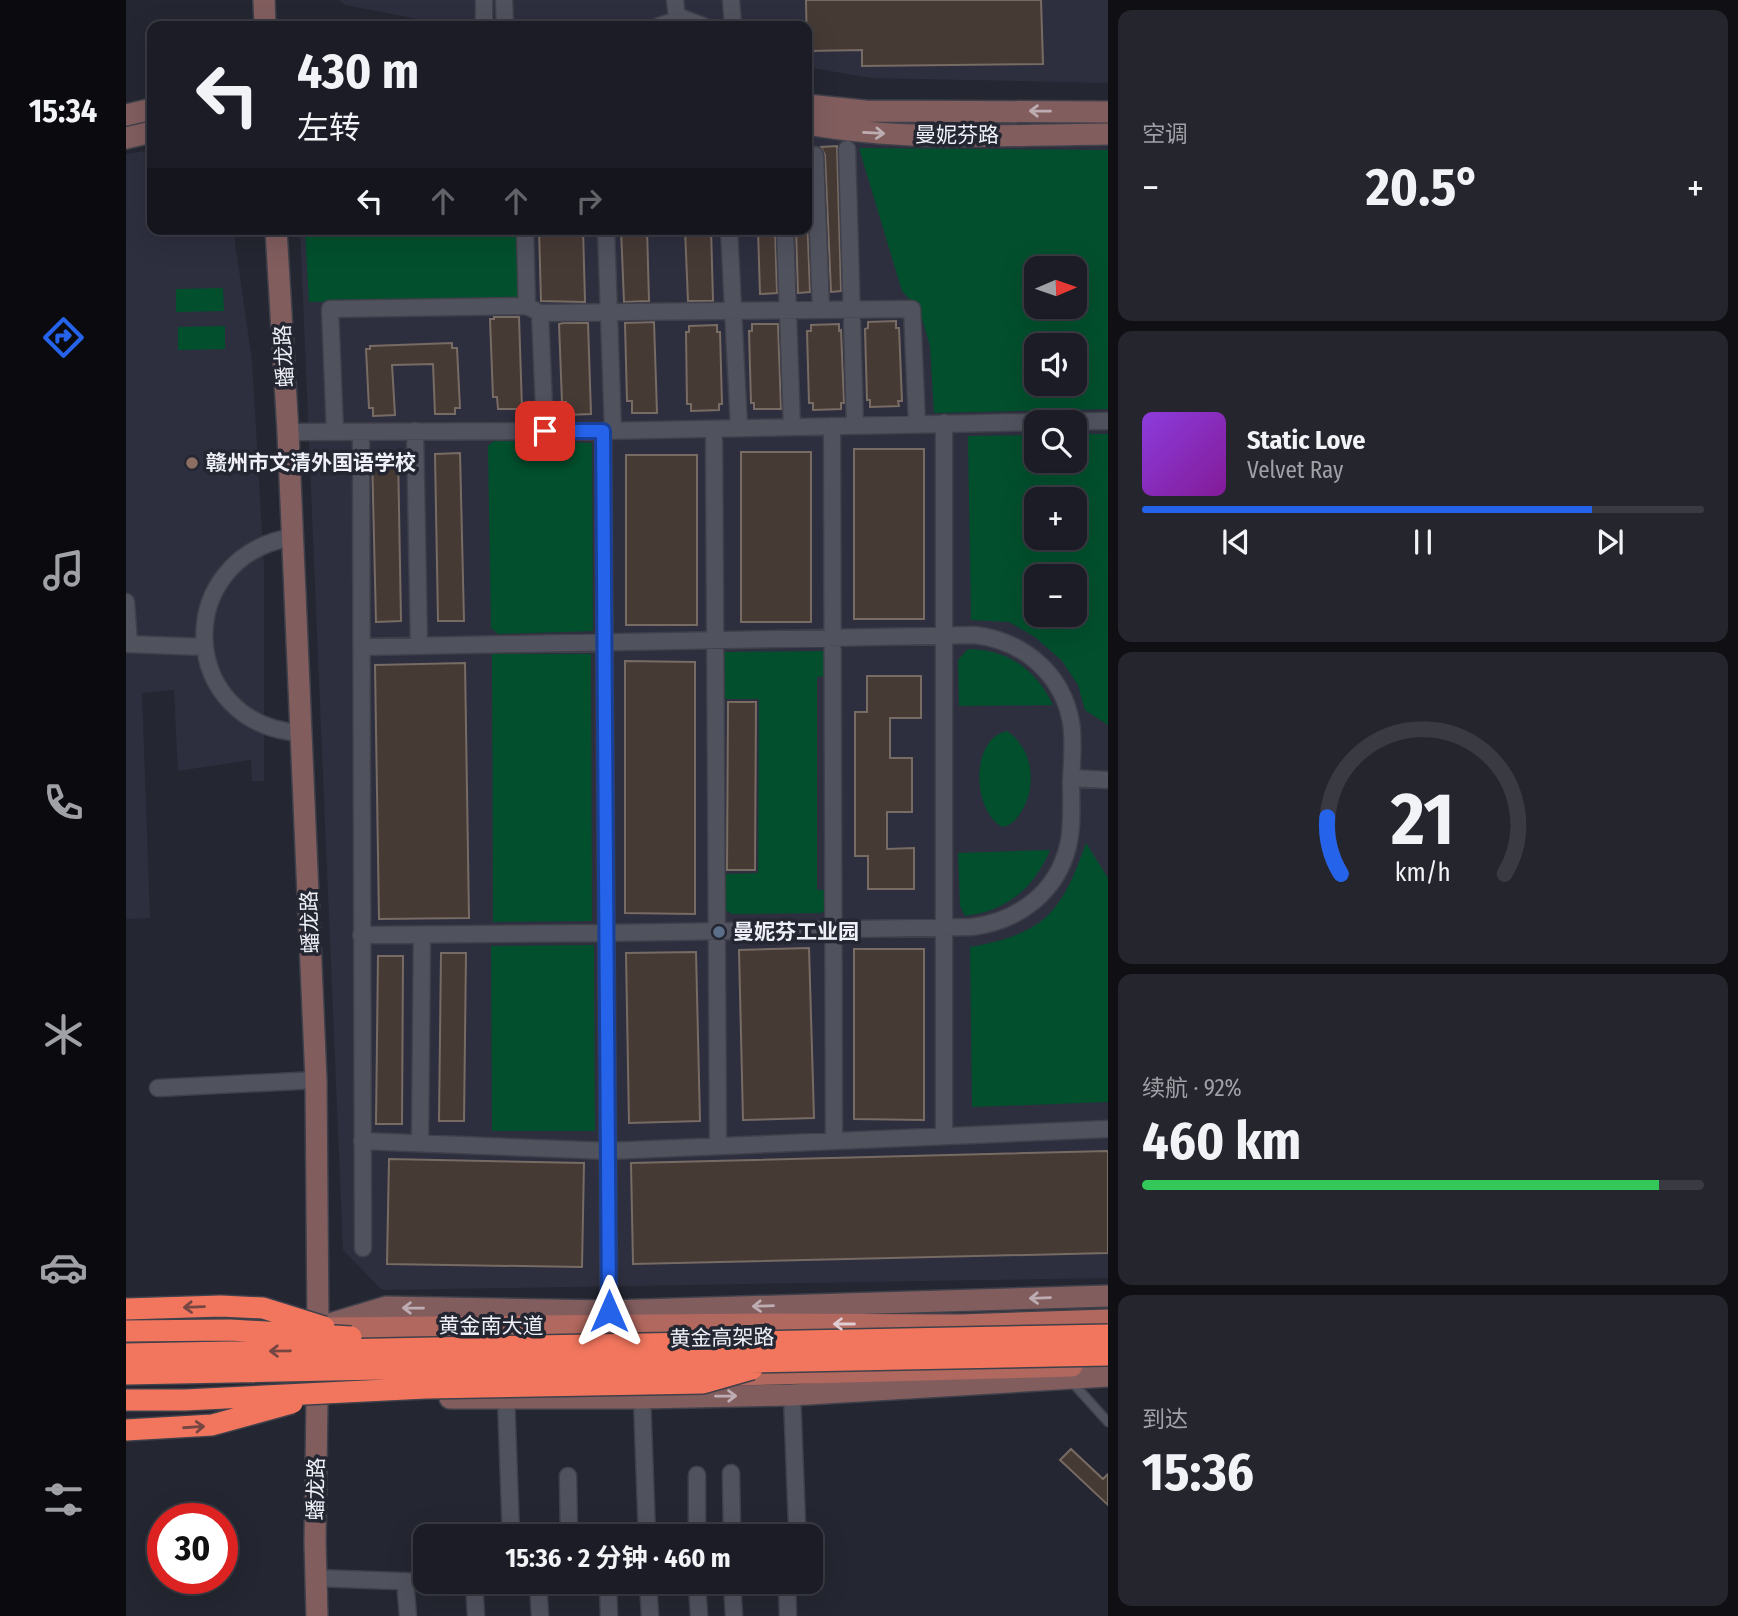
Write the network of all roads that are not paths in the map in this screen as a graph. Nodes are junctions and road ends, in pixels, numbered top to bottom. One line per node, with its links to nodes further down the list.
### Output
1 (264, 0): 7 (street)
2 (484, 0): 8 (street)
3 (504, 0): 9 (street)
4 (675, 0): 6 (street)
5 (732, 0): 12 (street)
6 (677, 19): 10 (street); 11 (street)
7 (265, 21)
8 (484, 21)
9 (505, 21)
10 (672, 21)
11 (692, 21)
12 (733, 21)
13 (812, 106): 15 (street, 曼妮芬路, one-way to 13)
14 (147, 110): 16 (street)
15 (1108, 112)
16 (126, 115)
17 (812, 125): 19 (street, 曼妮芬路, one-way to 19)
18 (147, 133): 20 (street)
19 (1108, 134)
20 (126, 138)
21 (847, 149): 23 (street)
22 (815, 155): 24 (street)
23 (849, 219): 24 (street); 33 (street)
24 (812, 220): 32 (street)
25 (276, 235): 48 (street, 蟠龙路)
26 (526, 235): 30 (street)
27 (606, 235): 35 (street)
28 (729, 235): 34 (street)
29 (785, 235): 31 (street)
30 (533, 309): 35 (street); 46 (street); 49 (street)
31 (790, 310): 32 (street); 34 (street); 43 (street)
32 (821, 310): 33 (street)
33 (851, 310): 40 (street); 41 (street)
34 (733, 311): 35 (street); 44 (street)
35 (608, 312): 47 (street)
36 (1087, 421): 37 (street)
37 (1108, 421)
38 (1024, 422): 39 (street)
39 (944, 423): 40 (street); 54 (street)
40 (917, 424): 41 (street)
41 (855, 425): 42 (street)
42 (832, 426): 43 (street); 55 (street)
43 (792, 427): 44 (street)
44 (739, 428): 45 (street)
45 (714, 429): 47 (street); 56 (street)
46 (545, 431): 47 (street); 51 (street)
47 (608, 431): 57 (street)
48 (288, 432): 49 (street); 52 (street, 蟠龙路)
49 (335, 432): 50 (street)
50 (361, 432): 51 (street); 61 (street)
51 (415, 432): 59 (street)
52 (293, 537): 60 (street); 62 (street, 蟠龙路)
53 (126, 602): 58 (street)
54 (944, 635): 55 (street); 63 (street); 65 (street)
55 (833, 638): 56 (street); 66 (street)
56 (715, 640): 57 (street); 67 (street)
57 (604, 642): 59 (street); 68 (street)
58 (127, 644): 60 (street)
59 (419, 646): 61 (street)
60 (205, 647): 62 (street)
61 (363, 647): 69 (street)
62 (302, 733): 71 (street, 蟠龙路)
63 (1072, 778): 64 (street); 65 (street)
64 (1108, 780)
65 (944, 927): 66 (street); 74 (street)
66 (834, 929): 67 (street); 76 (street)
67 (717, 931): 68 (street); 78 (street)
68 (606, 933): 70 (street); 79 (street)
69 (361, 935): 70 (street); 75 (street)
70 (422, 935): 77 (street)
71 (316, 1080): 72 (street); 88 (street, 蟠龙路)
72 (158, 1088)
73 (1108, 1129): 74 (street)
74 (944, 1136): 76 (street)
75 (362, 1141): 77 (street); 80 (street)
76 (834, 1141): 78 (street)
77 (420, 1143): 79 (street)
78 (718, 1146): 79 (street)
79 (608, 1151): 83 (street)
80 (363, 1248)
81 (1108, 1296): 83 (street, one-way to 83)
82 (126, 1309): 91 (highway, one-way to 82, bridge)
83 (609, 1311): 88 (street, one-way to 88)
84 (1108, 1320): 86 (main road, 黄金南大道)
85 (762, 1324): 86 (main road, 黄金南大道, one-way to 85); 87 (main road, 黄金南大道); 95 (main road)
86 (960, 1325): 98 (main road)
87 (556, 1326): 88 (main road, 黄金南大道); 101 (main road)
88 (318, 1328): 92 (main road, 黄金南大道); 100 (street, 蟠龙路)
89 (126, 1331): 91 (highway, bridge)
90 (1108, 1335): 95 (highway, 黄金高架路, bridge)
91 (356, 1338): 95 (highway, bridge)
92 (126, 1343)
93 (126, 1354): 95 (highway, 黄金高架路, one-way to 93, bridge)
94 (1108, 1355): 95 (highway, 黄金高架路, bridge)
95 (773, 1359): 98 (main road); 99 (highway, 黄金高架路, bridge); 101 (main road); 104 (highway, bridge)
96 (1108, 1364): 97 (main road)
97 (1057, 1366): 98 (main road); 109 (lane)
98 (962, 1370)
99 (126, 1374)
100 (318, 1374): 101 (main road); 103 (main road); 106 (street); 120 (street, 蟠龙路)
101 (554, 1376)
102 (1108, 1376): 105 (street)
103 (126, 1380)
104 (345, 1391): 108 (highway, bridge); 110 (highway, one-way to 104, bridge)
105 (792, 1395): 107 (street, one-way to 105); 119 (street)
106 (506, 1397): 107 (street); 114 (street)
107 (642, 1398): 116 (street)
108 (126, 1400)
109 (1108, 1422)
110 (126, 1430)
111 (731, 1474): 118 (street)
112 (697, 1475): 117 (street)
113 (568, 1476): 115 (street)
114 (511, 1524)
115 (569, 1524)
116 (647, 1524)
117 (697, 1524)
118 (732, 1524)
119 (797, 1524)
120 (316, 1578): 121 (street); 130 (street, 蟠龙路)
121 (405, 1581): 122 (street); 131 (street)
122 (413, 1581)
123 (475, 1594): 132 (street)
124 (539, 1594): 133 (street)
125 (608, 1594): 134 (street)
126 (648, 1594): 135 (street)
127 (698, 1594): 136 (street)
128 (733, 1594): 137 (street)
129 (787, 1594): 138 (street)
130 (317, 1616)
131 (408, 1616)
132 (476, 1616)
133 (540, 1616)
134 (609, 1616)
135 (649, 1616)
136 (699, 1616)
137 (734, 1616)
138 (788, 1616)

